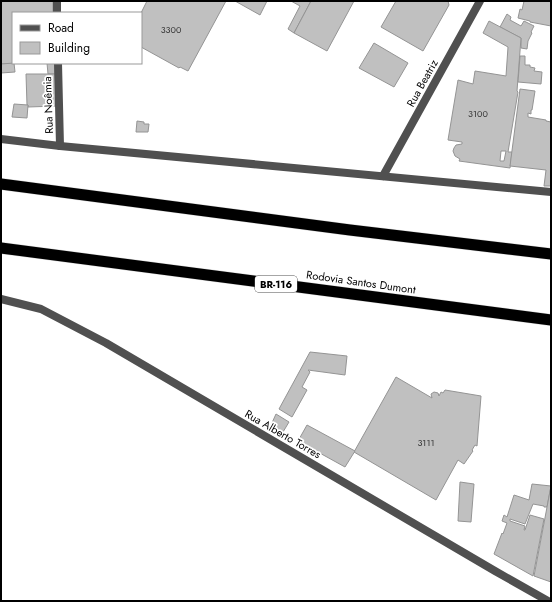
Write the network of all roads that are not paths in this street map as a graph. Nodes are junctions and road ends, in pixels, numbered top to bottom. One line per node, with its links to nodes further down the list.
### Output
1 (57, 1): 3 (street)
2 (480, 1): 7 (street, Rua Beatriz)
3 (57, 12)
4 (58, 64): 6 (street, Rua Noêmia)
5 (1, 139): 6 (street)
6 (60, 146): 7 (street)
7 (383, 176): 9 (street)
8 (1, 184): 11 (highway)
9 (551, 192)
10 (1, 248): 13 (highway, Rodovia Santos Dumont / BR-116)
11 (551, 254)
12 (1, 298): 14 (street, Rua Alberto Torres)
13 (551, 320)
14 (548, 601)

